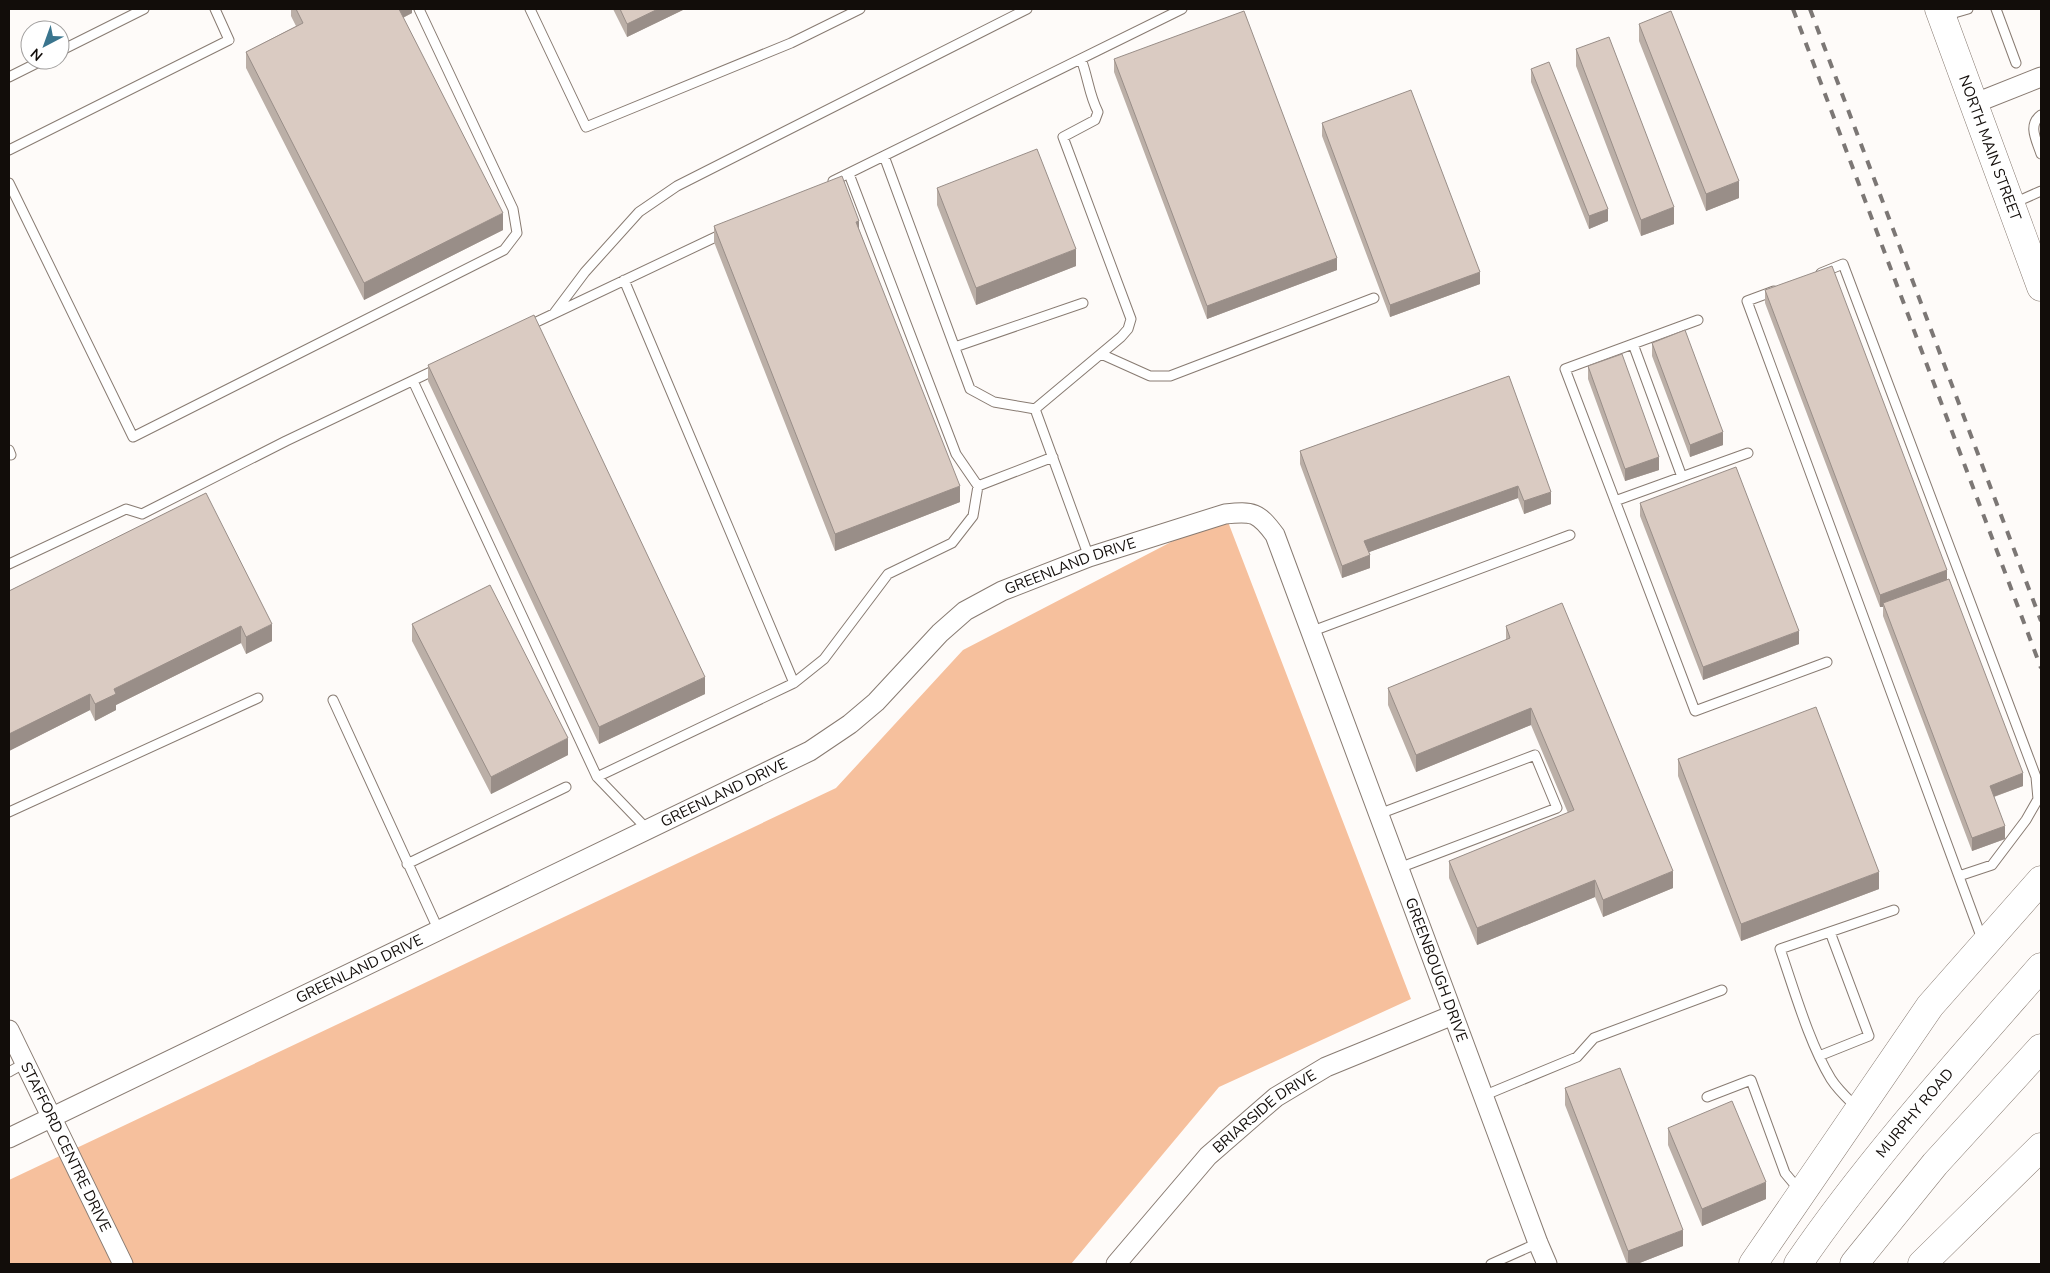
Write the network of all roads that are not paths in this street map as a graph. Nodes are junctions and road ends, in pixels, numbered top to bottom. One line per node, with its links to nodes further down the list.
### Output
1 (144, 9): 11 (lane)
2 (215, 9): 19 (lane)
3 (419, 9): 23 (lane)
4 (530, 9): 5 (lane)
5 (860, 9)
6 (1027, 9): 34 (lane)
7 (1182, 9): 12 (lane)
8 (1968, 9): 10 (lane)
9 (1996, 9): 13 (lane)
10 (1940, 13): 17 (main road, NORTH MAIN STREET)
11 (70, 46)
12 (1081, 59): 21 (lane); 39 (lane)
13 (2016, 63)
14 (23, 70): 15 (lane)
15 (9, 77)
16 (2041, 78): 17 (street)
17 (1973, 104): 26 (main road, NORTH MAIN STREET)
18 (2041, 115): 20 (lane)
19 (9, 150)
20 (2041, 154)
21 (884, 156): 22 (lane); 38 (lane)
22 (849, 174): 24 (lane); 46 (lane)
23 (9, 183)
24 (822, 186)
25 (2041, 192): 26 (lane)
26 (2011, 204): 30 (main road, NORTH MAIN STREET)
27 (732, 229): 29 (lane)
28 (1808, 278): 64 (lane)
29 (624, 280): 34 (lane); 54 (lane)
30 (2041, 287)
31 (1782, 288): 64 (lane)
32 (1374, 298): 39 (lane)
33 (1083, 303): 38 (lane)
34 (554, 314): 36 (lane)
35 (1698, 320): 37 (lane)
36 (518, 331)
37 (1633, 344): 45 (lane); 47 (lane)
38 (954, 347): 42 (lane)
39 (1101, 354): 42 (lane)
40 (448, 364): 41 (lane)
41 (413, 381): 50 (lane); 57 (lane)
42 (1035, 409): 44 (lane)
43 (1748, 453): 45 (lane)
44 (1053, 457): 46 (lane); 49 (lane)
45 (1682, 477): 47 (lane)
46 (978, 486): 54 (lane)
47 (1616, 501): 52 (lane)
48 (1570, 535): 51 (lane)
49 (1089, 557): 51 (street, GREENLAND DRIVE); 61 (street, GREENLAND DRIVE)
50 (9, 564)
51 (1310, 632): 53 (street, GREENLAND DRIVE)
52 (1827, 662)
53 (1327, 676): 60 (street, GREENBOUGH DRIVE)
54 (794, 684): 57 (lane)
55 (258, 698): 59 (lane)
56 (332, 700): 62 (lane)
57 (597, 777): 61 (lane)
58 (566, 787): 62 (lane)
59 (9, 812)
60 (1378, 814): 63 (street, GREENBOUGH DRIVE); 63 (lane)
61 (648, 830): 69 (street, GREENLAND DRIVE)
62 (407, 864): 69 (lane)
63 (1399, 868): 74 (street, GREENBOUGH DRIVE)
64 (1959, 876): 71 (lane)
65 (2041, 880): 68 (main road)
66 (1894, 910): 70 (lane)
67 (2041, 912): 68 (main road)
68 (2011, 914): 71 (main road)
69 (439, 931): 82 (street, GREENLAND DRIVE)
70 (1830, 932): 77 (lane); 77 (lane)
71 (1984, 944): 81 (main road)
72 (2041, 968): 92 (main road, MURPHY ROAD)
73 (1722, 990): 79 (lane)
74 (1453, 1015): 79 (street, GREENBOUGH DRIVE); 88 (street, BRIARSIDE DRIVE)
75 (9, 1030): 78 (street, STAFFORD CENTRE DRIVE)
76 (2041, 1048): 93 (main road)
77 (1819, 1056): 81 (lane)
78 (17, 1068): 82 (street, STAFFORD CENTRE DRIVE)
79 (1483, 1096): 86 (street, GREENBOUGH DRIVE)
80 (1707, 1098): 85 (lane)
81 (1859, 1109): 85 (main road)
82 (52, 1119): 83 (street, GREENLAND DRIVE); 87 (street, STAFFORD CENTRE DRIVE)
83 (9, 1138)
84 (2041, 1147): 94 (main road)
85 (1802, 1193): 91 (main road)
86 (1538, 1243): 89 (lane); 90 (street, GREENBOUGH DRIVE)
87 (123, 1264)
88 (1116, 1264)
89 (1491, 1264)
90 (1547, 1264)
91 (1754, 1264)
92 (1798, 1264)
93 (1854, 1264)
94 (1922, 1264)

